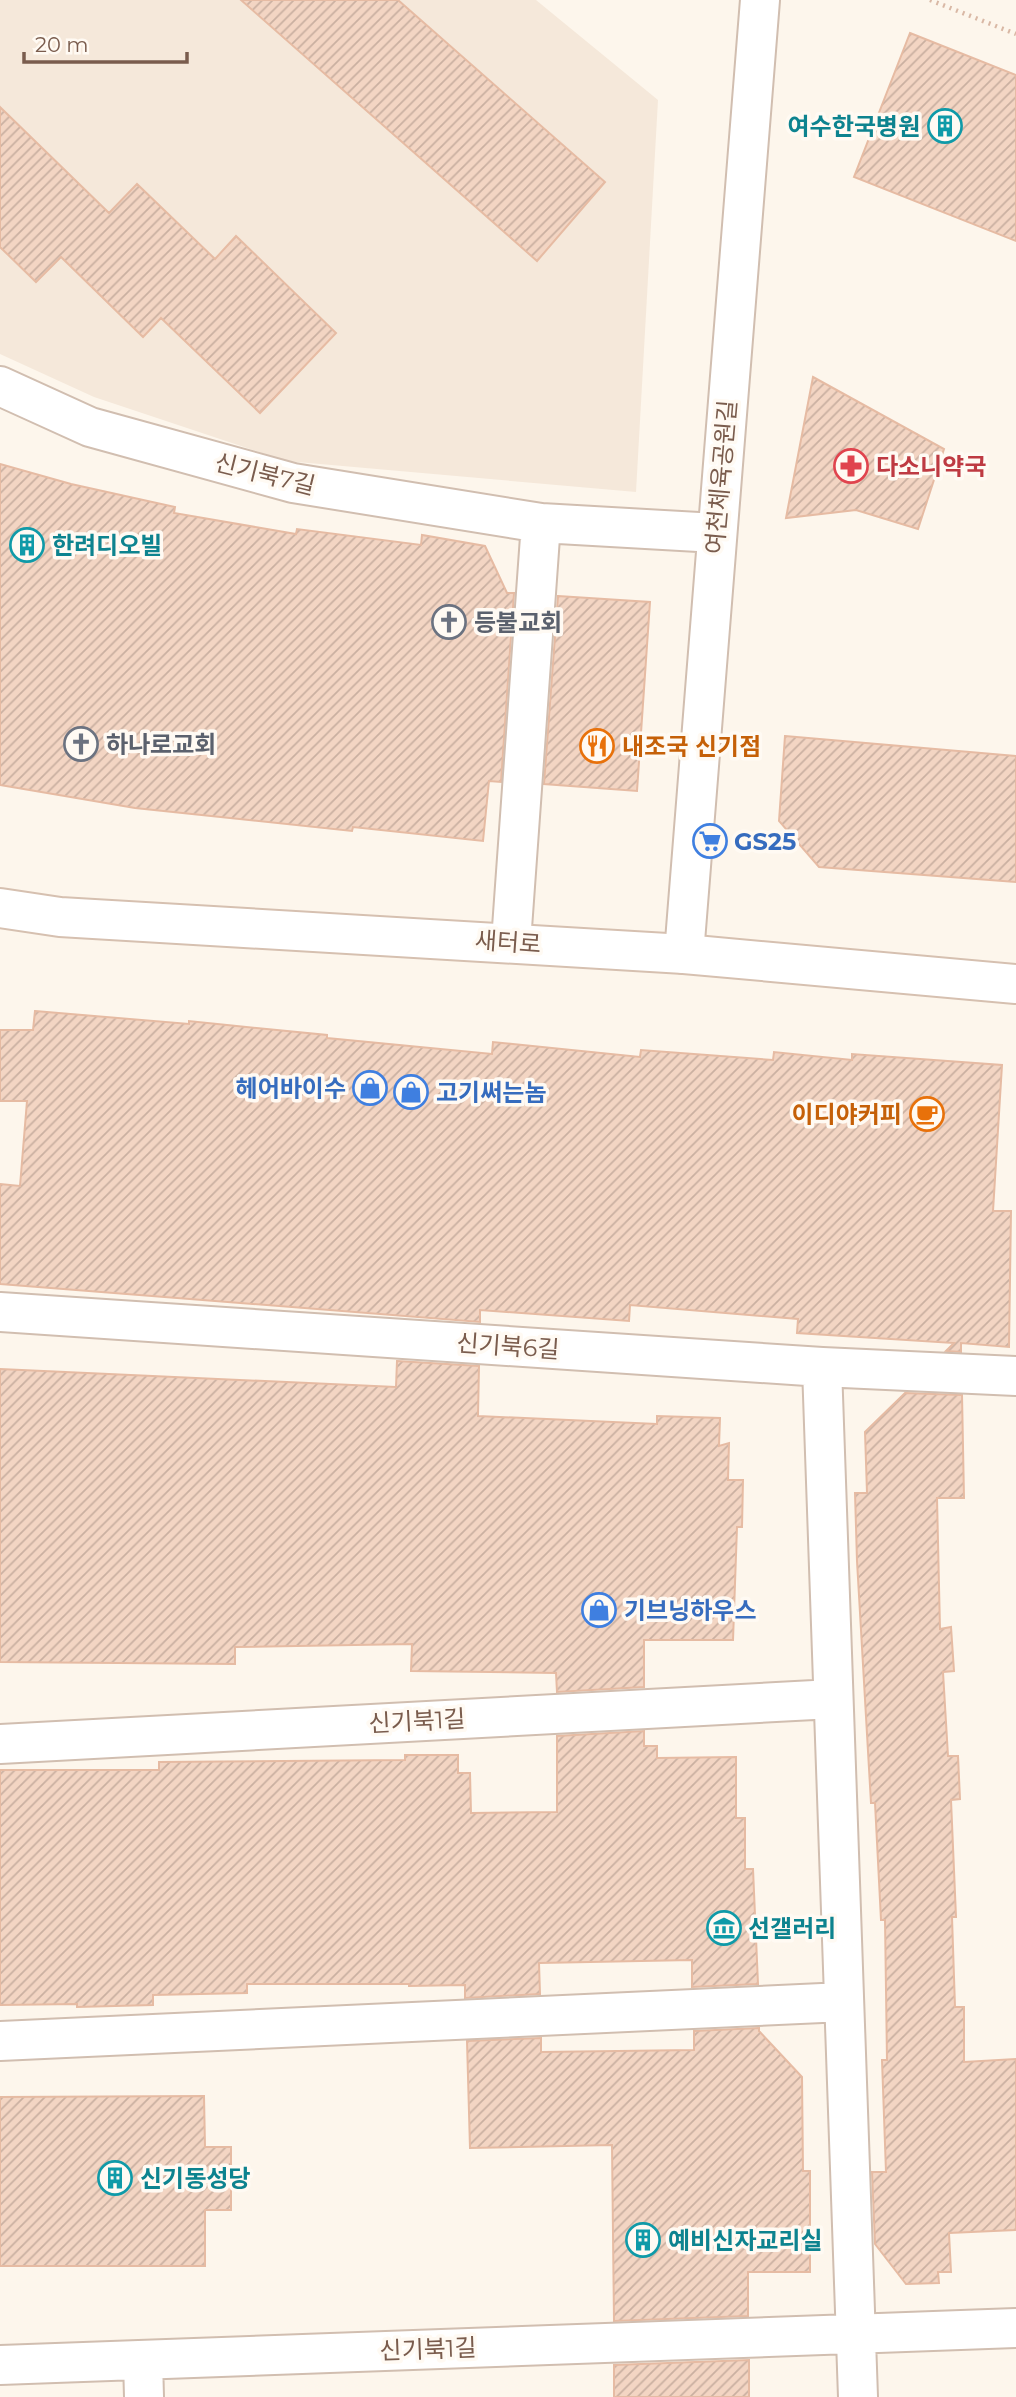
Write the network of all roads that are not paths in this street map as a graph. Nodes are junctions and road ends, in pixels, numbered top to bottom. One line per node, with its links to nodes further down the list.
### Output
1 (760, 0): 4 (street, 여천체육공원길)
2 (0, 386): 3 (street, 신기북7길)
3 (541, 523): 4 (street, 신기북7길); 6 (street)
4 (716, 533): 7 (street, 여천체육공원길)
5 (0, 908): 6 (street, 새터로)
6 (511, 942): 7 (street, 새터로)
7 (684, 954): 8 (street, 새터로)
8 (1016, 984)
9 (0, 1312): 10 (street, 신기북6길)
10 (822, 1367): 11 (street, 신기북6길); 12 (street)
11 (1016, 1376)
12 (834, 1699): 13 (street, 신기북1길); 14 (street)
13 (0, 1744)
14 (844, 2003): 15 (street); 17 (street)
15 (0, 2041)
16 (1016, 2328): 17 (street, 신기북1길)
17 (855, 2334): 18 (street, 신기북1길); 21 (street)
18 (144, 2360): 19 (street, 신기북1길); 20 (street)
19 (0, 2365)
20 (144, 2397)
21 (858, 2397)

